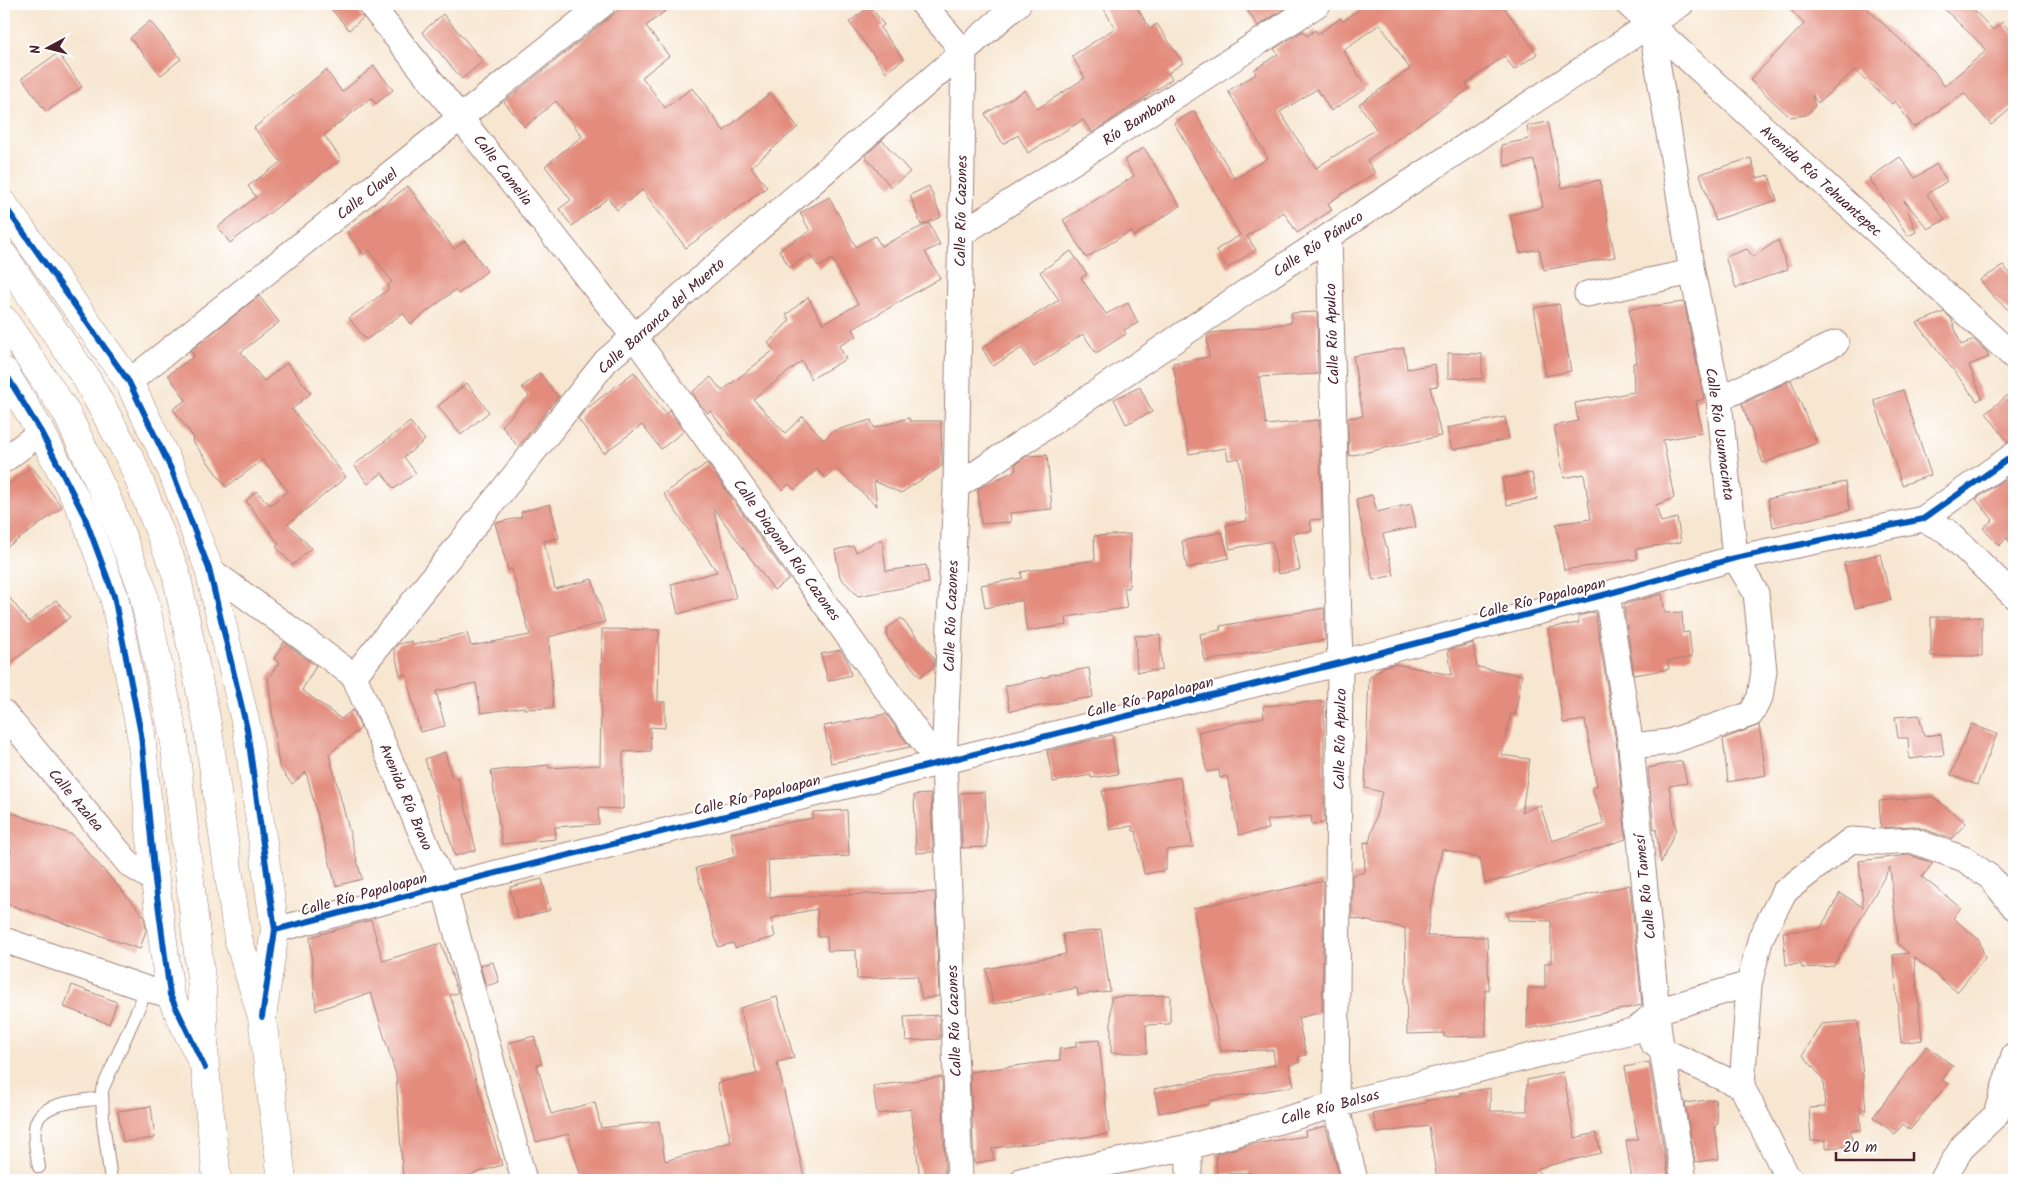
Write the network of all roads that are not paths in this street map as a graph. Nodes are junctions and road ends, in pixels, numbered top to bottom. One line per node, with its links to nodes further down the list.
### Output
1 (370, 4): 10 (street, Calle Camelia)
2 (603, 4): 10 (street, Calle Clavel)
3 (923, 4): 9 (street)
4 (1018, 4): 9 (street, Calle Barranca del Muerto)
5 (1318, 4): 12 (street, Río Bambana)
6 (1628, 4): 8 (street, Avenida Río Tehuantepec)
7 (1681, 4): 8 (street, Calle Río Pánuco)
8 (1651, 25): 13 (street, Calle Río Pánuco); 15 (street, Calle Río Usumacinta); 20 (street, Avenida Río Tehuantepec)
9 (964, 52): 12 (street, Calle Río Cazones); 18 (street, Calle Barranca del Muerto)
10 (462, 118): 18 (street, Calle Camelia); 22 (street, Calle Clavel)
11 (4, 205): 22 (main road)
12 (961, 234): 27 (street, Calle Río Cazones)
13 (1329, 236): 27 (street, Calle Río Pánuco); 33 (street, Calle Río Apulco)
14 (4, 256): 46 (main road)
15 (1692, 272): 16 (street); 23 (street, Calle Río Usumacinta)
16 (1587, 294)
17 (4, 320): 50 (main road)
18 (635, 338): 34 (street, Calle Barranca del Muerto); 37 (street, Calle Diagonal Río Cazones)
19 (1836, 344): 23 (street)
20 (2014, 357)
21 (4, 371): 24 (main road)
22 (129, 382): 30 (main road)
23 (1719, 399): 29 (street, Calle Río Usumacinta)
24 (41, 432): 26 (street); 38 (main road)
25 (2014, 456): 28 (street, Calle Río Papaloapan)
26 (4, 460)
27 (956, 487): 37 (street, Calle Río Cazones)
28 (1922, 519): 29 (street, Calle Río Papaloapan); 32 (street)
29 (1735, 558): 31 (street, Calle Río Papaloapan); 36 (street, Calle Río Usumacinta)
30 (209, 569): 34 (street); 41 (main road)
31 (1607, 594): 33 (street, Calle Río Papaloapan); 36 (street, Calle Río Tamesí)
32 (2014, 596)
33 (1340, 662): 37 (street, Calle Río Papaloapan); 53 (street, Calle Río Apulco)
34 (354, 676): 39 (street, Avenida Río Bravo)
35 (4, 713): 38 (street, Calle Azalea)
36 (1631, 746): 45 (street, Calle Río Tamesí)
37 (941, 762): 39 (street, Calle Río Papaloapan); 60 (street, Calle Río Cazones)
38 (155, 880): 44 (main road)
39 (444, 886): 41 (street, Calle Río Papaloapan); 59 (street, Avenida Río Bravo)
40 (2014, 907): 43 (street)
41 (275, 930): 46 (main road)
42 (4, 940): 44 (street)
43 (1749, 984): 45 (street, Calle Río Balsas); 51 (street)
44 (158, 992): 50 (main road); 52 (lane)
45 (1657, 1011): 47 (street, Calle Río Balsas); 48 (street, Calle Río Tamesí)
46 (262, 1017): 58 (main road)
47 (1636, 1030): 48 (street); 53 (street, Calle Río Balsas)
48 (1662, 1050): 51 (street); 64 (street, Calle Río Tamesí)
49 (2014, 1056): 66 (street)
50 (205, 1068): 57 (main road)
51 (1742, 1087): 65 (street)
52 (101, 1098): 55 (lane); 56 (lane)
53 (1336, 1105): 54 (street, Calle Río Balsas); 63 (street, Calle Río Apulco)
54 (1189, 1147): 61 (street, Calle Río Balsas); 62 (street)
55 (39, 1167)
56 (111, 1180)
57 (217, 1180)
58 (282, 1180)
59 (524, 1180)
60 (960, 1180)
61 (1023, 1180)
62 (1189, 1180)
63 (1355, 1180)
64 (1684, 1180)
65 (1792, 1180)
66 (1942, 1180)

